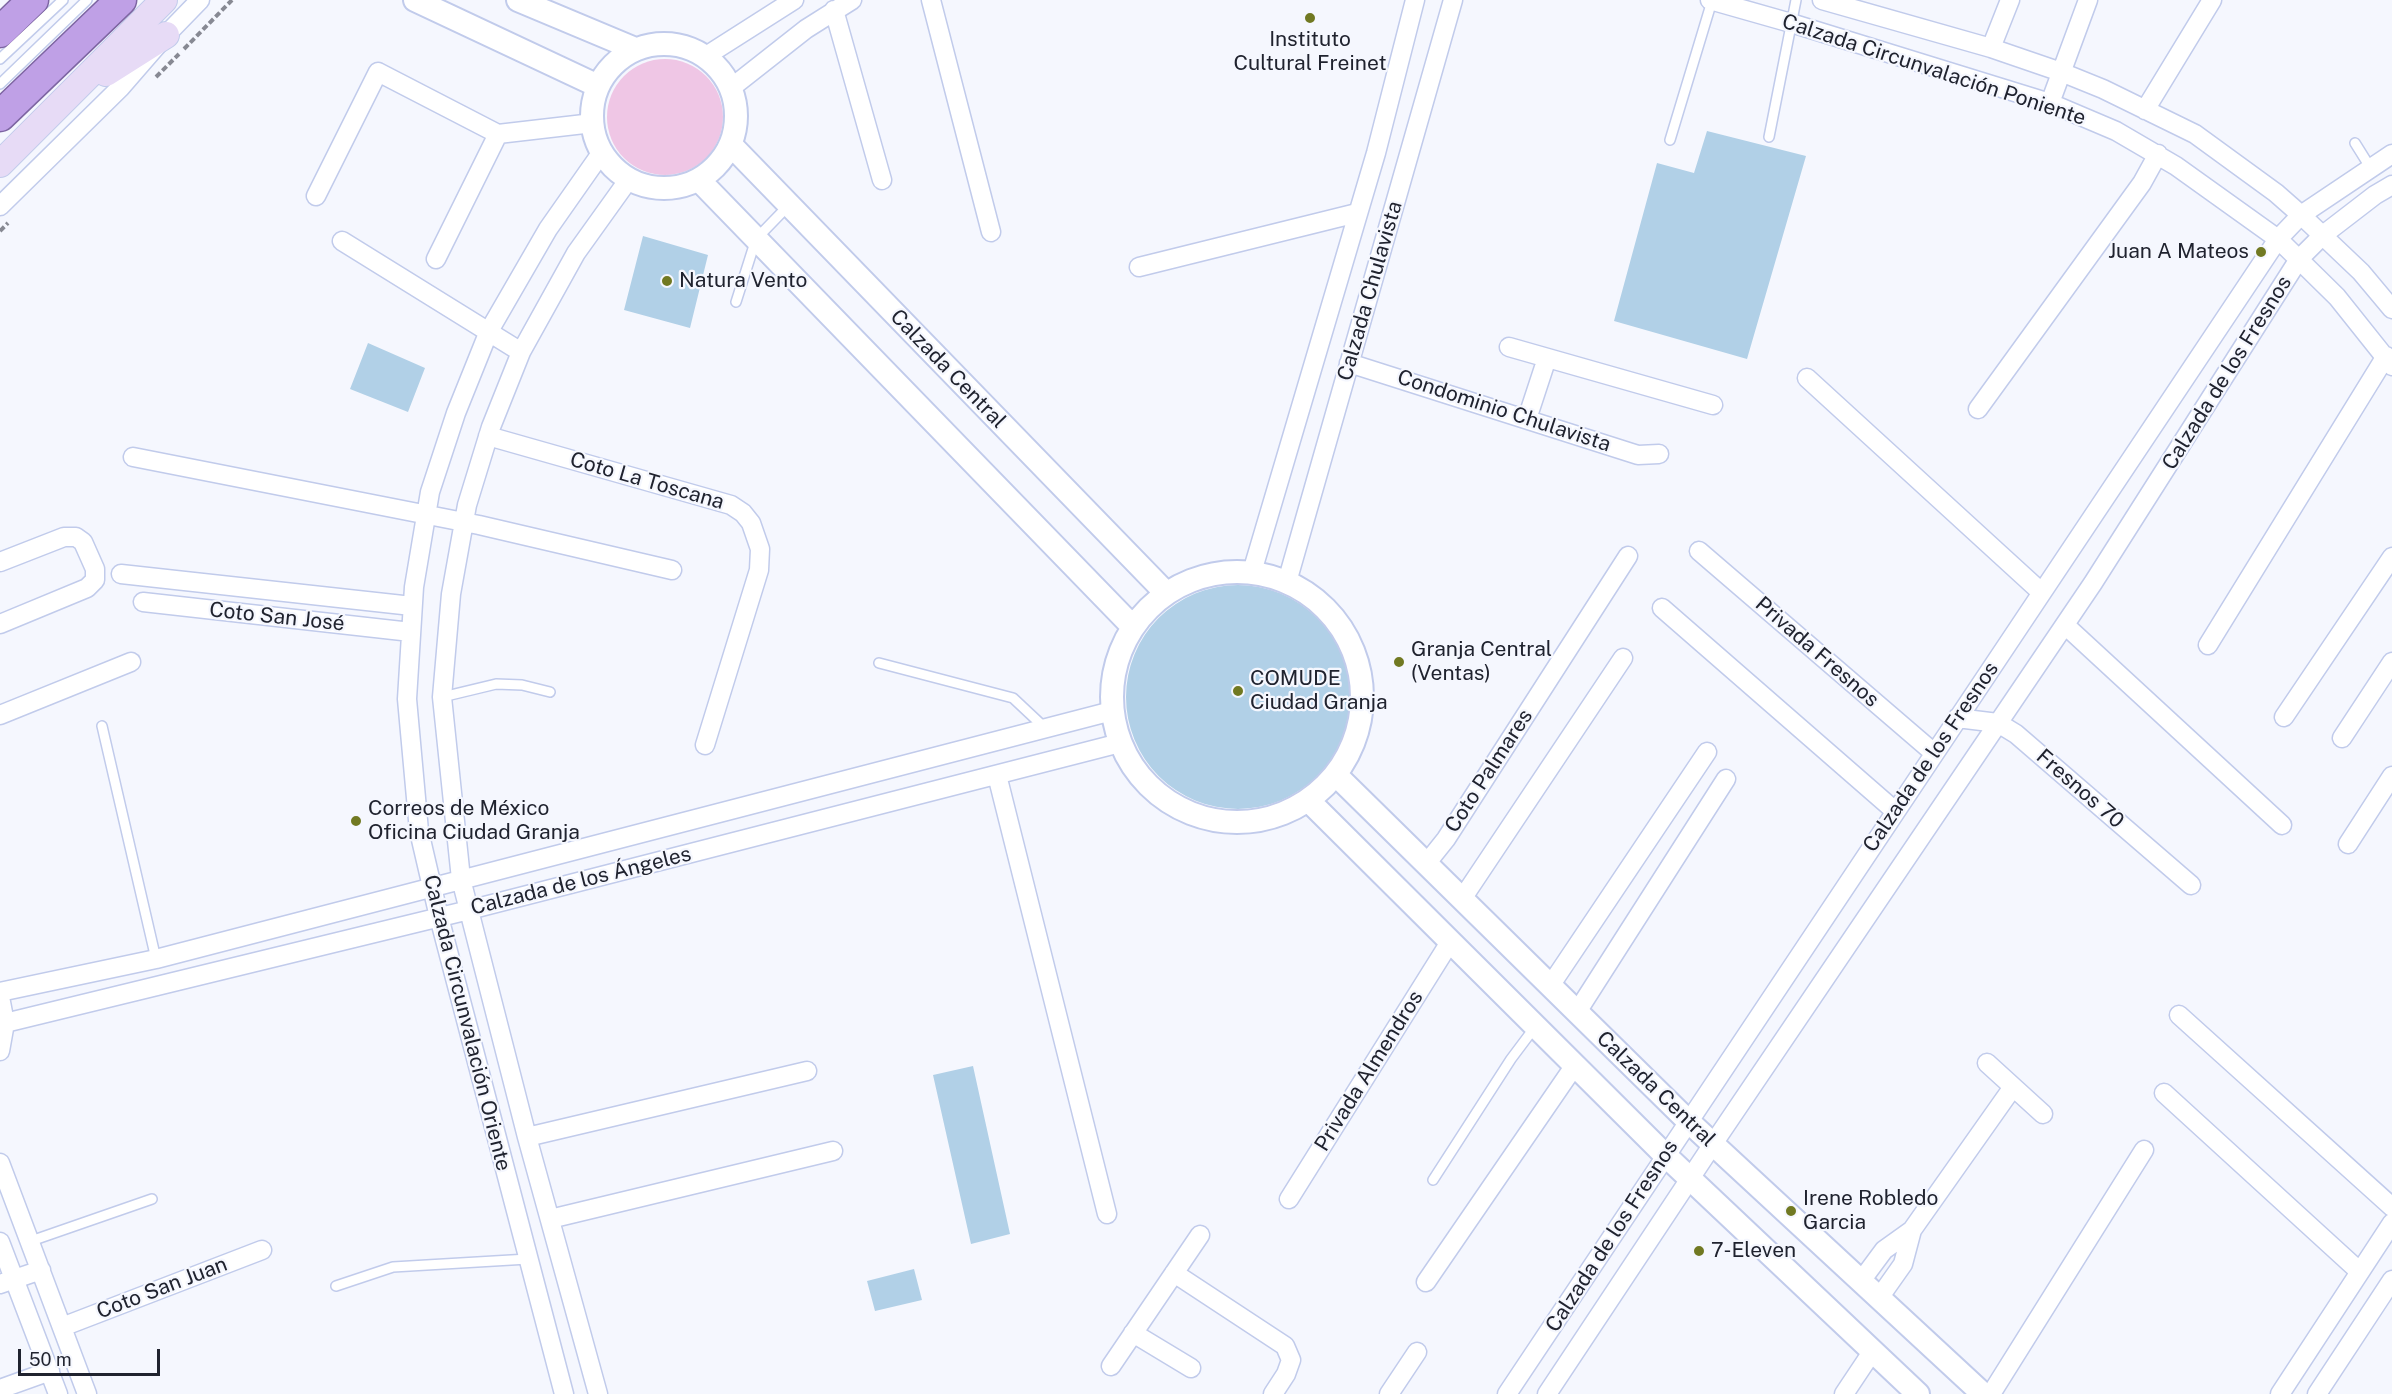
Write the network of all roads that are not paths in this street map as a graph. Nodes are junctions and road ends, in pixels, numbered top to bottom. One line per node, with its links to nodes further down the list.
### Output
1 (33, 0): 22 (highway)
2 (63, 0): 27 (lane)
3 (87, 0): 29 (lane)
4 (121, 0): 35 (highway)
5 (164, 0): 34 (main road)
6 (200, 0): 23 (street)
7 (415, 0): 30 (street)
8 (518, 0): 25 (street)
9 (794, 0): 26 (street)
10 (852, 0): 20 (street)
11 (931, 0): 58 (street)
12 (1415, 0): 43 (street, Calzada Chulavista)
13 (1453, 0): 46 (street, Calzada Chulavista)
14 (1711, 0): 21 (street, Calzada Circunvalación Poniente); 39 (lane)
15 (1796, 0): 21 (lane)
16 (1822, 0): 24 (street, Calzada Circunvalación Poniente)
17 (2010, 0): 24 (street)
18 (2088, 0): 28 (street)
19 (2212, 0): 33 (street)
20 (834, 10): 31 (street); 51 (street)
21 (1791, 23): 32 (street, Calzada Circunvalación Poniente); 38 (lane)
22 (0, 32)
23 (166, 35): 34 (main road); 55 (street)
24 (1991, 48): 28 (street, Calzada Circunvalación Poniente)
25 (635, 49): 26 (street); 30 (street)
26 (706, 56): 31 (street)
27 (0, 59)
28 (2061, 72): 32 (street); 33 (street, Calzada Circunvalación Poniente)
29 (0, 84)
30 (598, 86): 36 (street)
31 (731, 88): 41 (street)
32 (2050, 103): 44 (street, Calzada Circunvalación Poniente)
33 (2145, 110): 57 (street, Calzada Circunvalación Poniente)
34 (52, 112): 47 (main road)
35 (0, 116)
36 (592, 123): 37 (street); 42 (street)
37 (498, 134): 53 (street); 63 (street)
38 (1769, 137)
39 (1670, 140)
40 (2355, 143): 48 (lane)
41 (731, 145): 50 (street); 54 (street, Calzada Central)
42 (602, 152): 49 (street); 68 (street, Calzada Circunvalación Oriente)
43 (1376, 153): 46 (street); 56 (street, Calzada Chulavista)
44 (2158, 154): 60 (street, Calzada Circunvalación Poniente); 76 (street)
45 (2392, 154): 48 (street, Calzada de los Fresnos)
46 (1408, 161): 73 (street, Calzada Chulavista)
47 (0, 164)
48 (2370, 167): 57 (street, Calzada de los Fresnos)
49 (629, 179): 50 (street); 70 (street, Calzada Circunvalación Oriente)
50 (699, 180): 61 (street)
51 (882, 180)
52 (2392, 184): 59 (street, Calzada de los Fresnos)
53 (316, 196)
54 (789, 205): 61 (lane); 92 (street, Calzada Central)
55 (0, 206)
56 (1357, 213): 65 (street); 88 (street, Calzada Chulavista)
57 (2301, 215): 59 (street, Calzada Circunvalación Poniente); 60 (street, Calzada de los Fresnos)
58 (991, 232)
59 (2323, 235): 64 (street, Calzada de los Fresnos); 67 (street, Calzada Circunvalación Poniente)
60 (2278, 238): 64 (street, Calzada Circunvalación Poniente); 91 (street, Calzada de los Fresnos)
61 (756, 239): 66 (lane); 98 (street)
62 (342, 241): 68 (street)
63 (436, 259)
64 (2299, 259): 72 (street, Calzada Circunvalación Poniente); 97 (street, Calzada de los Fresnos)
65 (1139, 267)
66 (735, 302)
67 (2392, 309)
68 (489, 331): 70 (street); 81 (street, Calzada Circunvalación Oriente)
69 (1509, 347): 71 (street)
70 (520, 352): 78 (street, Calzada Circunvalación Oriente)
71 (1547, 358): 75 (street); 77 (street)
72 (2389, 361): 100 (street)
73 (1349, 363): 77 (street, Condominio Chulavista); 90 (street, Calzada Chulavista)
74 (1807, 378): 91 (street)
75 (1713, 405)
76 (1978, 409)
77 (1527, 419): 79 (street, Condominio Chulavista)
78 (488, 436): 82 (street, Calzada Circunvalación Oriente); 116 (street, Coto La Toscana)
79 (1659, 454)
80 (133, 457): 81 (street)
81 (426, 514): 82 (street); 94 (street, Calzada Circunvalación Oriente)
82 (464, 522): 87 (street); 106 (street, Calzada Circunvalación Oriente)
83 (1699, 551): 118 (street, Privada Fresnos)
84 (1629, 556): 127 (street, Coto Palmares)
85 (2392, 557): 109 (street)
86 (0, 562): 96 (street)
87 (672, 570)
88 (1252, 572): 90 (street); 92 (street)
89 (121, 574): 94 (street)
90 (1287, 582): 120 (street)
91 (2041, 592): 110 (street, Calzada de los Fresnos)
92 (1166, 593): 98 (street)
93 (143, 602): 99 (street, Coto San José)
94 (412, 606): 99 (street, Calzada Circunvalación Oriente)
95 (1662, 608): 124 (street)
96 (0, 624)
97 (2065, 625): 111 (street, Calzada de los Fresnos); 125 (street)
98 (1133, 627): 107 (street)
99 (411, 632): 130 (street, Calzada Circunvalación Oriente)
100 (2208, 645)
101 (1623, 658): 131 (street)
102 (131, 662): 108 (street)
103 (2392, 662): 114 (street)
104 (879, 663): 113 (lane)
105 (550, 693): 106 (lane)
106 (442, 697): 128 (street, Calzada Circunvalación Oriente)
107 (1112, 711): 113 (street, Calzada de los Ángeles); 115 (street)
108 (0, 715)
109 (2284, 717)
110 (1957, 718): 111 (street, Fresnos 70); 118 (street, Calzada de los Fresnos)
111 (1998, 723): 129 (street, Fresnos 70); 152 (street, Calzada de los Fresnos)
112 (102, 726): 135 (lane)
113 (1045, 728): 128 (street, Calzada de los Ángeles)
114 (2342, 738)
115 (1120, 743): 119 (street, Calzada de los Ángeles); 123 (street)
116 (705, 745)
117 (1707, 752): 136 (street)
118 (1934, 753): 124 (street, Calzada de los Fresnos)
119 (997, 775): 132 (street, Calzada de los Ángeles); 162 (street)
120 (1336, 775): 123 (street); 127 (street, Calzada Central)
121 (2392, 776): 126 (street)
122 (1726, 779): 139 (street)
123 (1309, 801): 134 (street, Calzada Central)
124 (1895, 811): 150 (street, Calzada de los Fresnos)
125 (2282, 825)
126 (2348, 844)
127 (1426, 864): 131 (street, Calzada Central)
128 (461, 879): 130 (street, Calzada de los Ángeles); 132 (street, Calzada Circunvalación Oriente)
129 (2191, 885)
130 (432, 887): 133 (street, Calzada Circunvalación Oriente); 135 (street, Calzada de los Ángeles)
131 (1462, 899): 136 (street, Calzada Central)
132 (469, 910): 133 (street, Calzada de los Ángeles); 151 (street, Calzada Circunvalación Oriente)
133 (439, 917): 141 (street, Calzada de los Ángeles); 170 (street, Calzada Circunvalación Oriente)
134 (1450, 942): 142 (street, Calzada Central); 160 (street, Privada Almendros)
135 (156, 959): 137 (street, Calzada de los Ángeles)
136 (1550, 986): 139 (street, Calzada Central)
137 (0, 992)
138 (0, 997): 141 (street)
139 (1577, 1012): 150 (street, Calzada Central)
140 (2179, 1015): 161 (street)
141 (5, 1023): 143 (street)
142 (1535, 1027): 145 (street, Calzada Central); 158 (lane)
143 (0, 1051)
144 (1987, 1063): 147 (street)
145 (1575, 1065): 155 (street, Calzada Central); 177 (street)
146 (807, 1071): 151 (street)
147 (2013, 1087): 149 (street); 165 (street)
148 (2164, 1093): 172 (street)
149 (2043, 1114)
150 (1688, 1120): 152 (street, Calzada Central); 155 (street, Calzada de los Fresnos)
151 (527, 1137): 163 (street, Calzada Circunvalación Oriente)
152 (1713, 1144): 157 (street, Calzada de los Fresnos); 175 (street, Calzada Central)
153 (2144, 1150): 200 (street)
154 (833, 1151): 163 (street)
155 (1665, 1155): 157 (street, Calzada Central); 195 (street, Calzada de los Fresnos)
156 (0, 1163): 168 (street)
157 (1690, 1179): 183 (street, Calzada Central); 196 (street, Calzada de los Fresnos)
158 (1433, 1180)
159 (152, 1199): 168 (lane)
160 (1289, 1199)
161 (2392, 1207)
162 (1107, 1214)
163 (550, 1219): 187 (street, Calzada Circunvalación Oriente)
164 (2392, 1222): 172 (street)
165 (1912, 1230): 175 (street); 179 (street)
166 (1200, 1235): 173 (street)
167 (0, 1242): 176 (street)
168 (31, 1242): 171 (street)
169 (262, 1250): 180 (street, Coto San Juan)
170 (528, 1259): 178 (lane); 189 (street, Calzada Circunvalación Oriente)
171 (41, 1269): 176 (street); 180 (street)
172 (2360, 1272): 201 (street)
173 (1174, 1273): 181 (street); 193 (street)
174 (2392, 1280): 202 (street)
175 (1861, 1281): 179 (street, Calzada Central)
176 (8, 1282): 186 (street)
177 (1426, 1282)
178 (336, 1286)
179 (1879, 1298): 199 (street, Calzada Central)
180 (62, 1326): 191 (street)
181 (1133, 1333): 184 (street); 185 (street)
182 (1417, 1352): 194 (street)
183 (1872, 1352): 197 (street); 198 (street, Calzada Central)
184 (1111, 1365)
185 (1191, 1368)
186 (50, 1371): 188 (street); 190 (street)
187 (593, 1375): 189 (street); 192 (street, Calzada Circunvalación Oriente)
188 (0, 1389)
189 (562, 1389)
190 (58, 1394)
191 (87, 1394)
192 (598, 1394)
193 (1273, 1394)
194 (1389, 1394)
195 (1507, 1394)
196 (1547, 1394)
197 (1844, 1394)
198 (1918, 1394)
199 (1983, 1394)
200 (1991, 1394)
201 (2280, 1394)
202 (2317, 1394)

